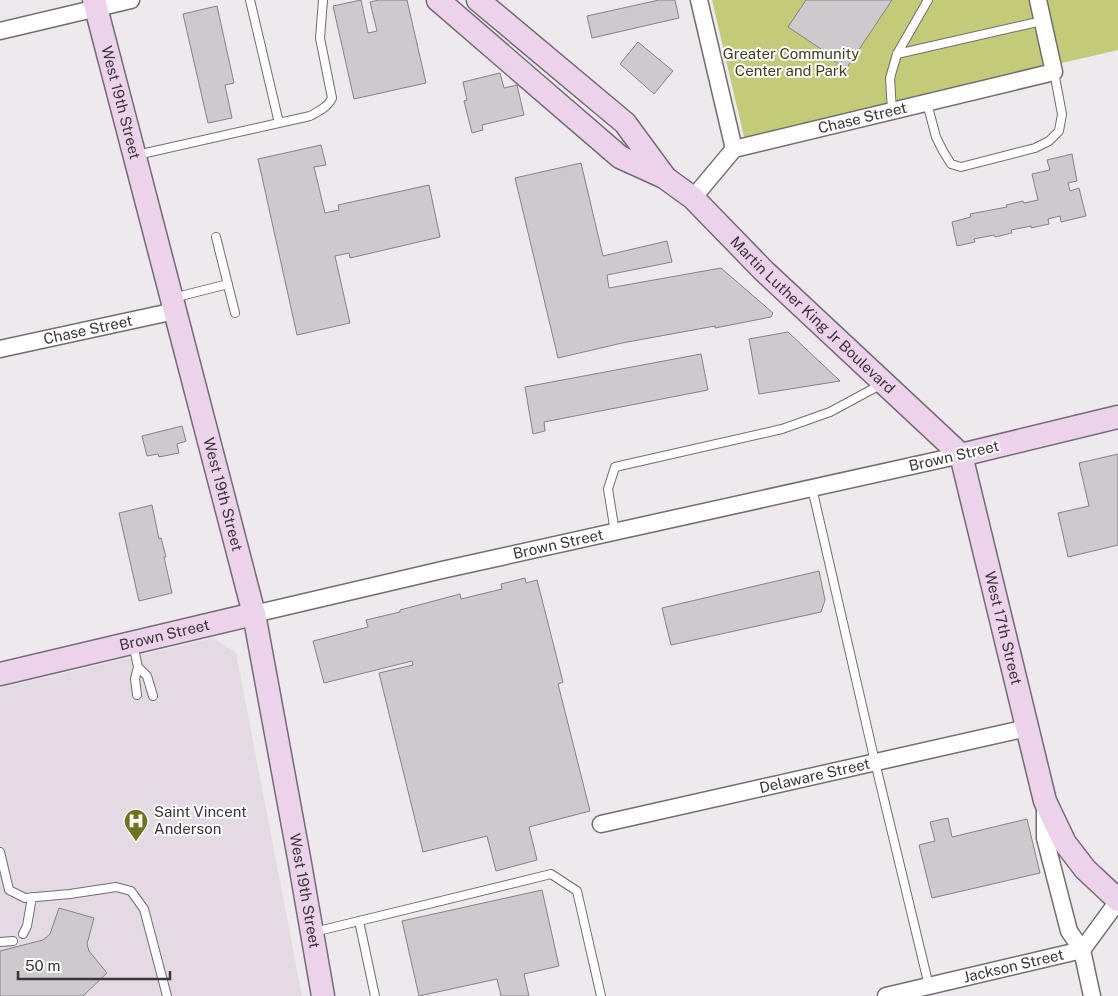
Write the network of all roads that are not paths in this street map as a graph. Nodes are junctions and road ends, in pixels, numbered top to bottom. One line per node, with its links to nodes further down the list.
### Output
1 (131, 0): 9 (street)
2 (250, 0): 16 (lane)
3 (323, 0): 16 (lane)
4 (438, 0): 19 (main road, Martin Luther King Jr Boulevard)
5 (478, 0): 19 (main road, Martin Luther King Jr Boulevard)
6 (699, 0): 17 (street)
7 (928, 0): 12 (lane)
8 (1038, 0): 10 (street)
9 (95, 4): 11 (street); 18 (main road, West 19th Street)
10 (1042, 21): 12 (lane); 13 (street)
11 (0, 31)
12 (897, 54): 15 (lane)
13 (1054, 72): 14 (street, Chase Street); 14 (lane)
14 (927, 103): 15 (street, Chase Street)
15 (892, 111): 17 (street, Chase Street)
16 (279, 123): 18 (lane)
17 (734, 149): 20 (street)
18 (135, 155): 23 (main road, West 19th Street)
19 (664, 177): 20 (main road, Martin Luther King Jr Boulevard)
20 (693, 198): 26 (main road, Martin Luther King Jr Boulevard)
21 (216, 237): 22 (lane)
22 (228, 284): 23 (lane); 24 (lane)
23 (173, 304): 25 (street, Chase Street); 31 (main road, West 19th Street)
24 (235, 312)
25 (0, 349)
26 (884, 383): 28 (main road, Martin Luther King Jr Boulevard); 30 (lane)
27 (1118, 417): 28 (main road, Brown Street)
28 (961, 455): 29 (street, Brown Street); 37 (main road, West 17th Street)
29 (812, 488): 30 (street, Brown Street); 38 (lane)
30 (615, 532): 31 (street, Brown Street)
31 (254, 614): 32 (main road, Brown Street); 47 (main road, West 19th Street)
32 (133, 642): 33 (lane); 34 (main road, Brown Street)
33 (138, 667): 35 (lane); 36 (lane)
34 (0, 674)
35 (137, 695)
36 (153, 696)
37 (1027, 728): 38 (street, Delaware Street); 39 (main road, West 17th Street)
38 (875, 762): 40 (street, Delaware Street); 52 (lane)
39 (1046, 801): 45 (main road, West 17th Street); 51 (street, West 17th Street)
40 (601, 824)
41 (0, 852): 42 (lane)
42 (9, 890): 43 (lane); 44 (lane)
43 (0, 894)
44 (32, 897): 48 (lane); 54 (lane)
45 (1118, 901): 51 (street, Jackson Street)
46 (360, 920): 47 (lane); 53 (lane); 56 (lane)
47 (312, 932): 55 (main road, West 19th Street)
48 (23, 934)
49 (13, 941): 50 (lane)
50 (0, 942)
51 (1082, 950): 52 (street, Jackson Street); 58 (street, West 17th Street)
52 (929, 986): 57 (street, Jackson Street)
53 (599, 995)
54 (167, 996)
55 (322, 996)
56 (375, 996)
57 (886, 996)
58 (1092, 996)

